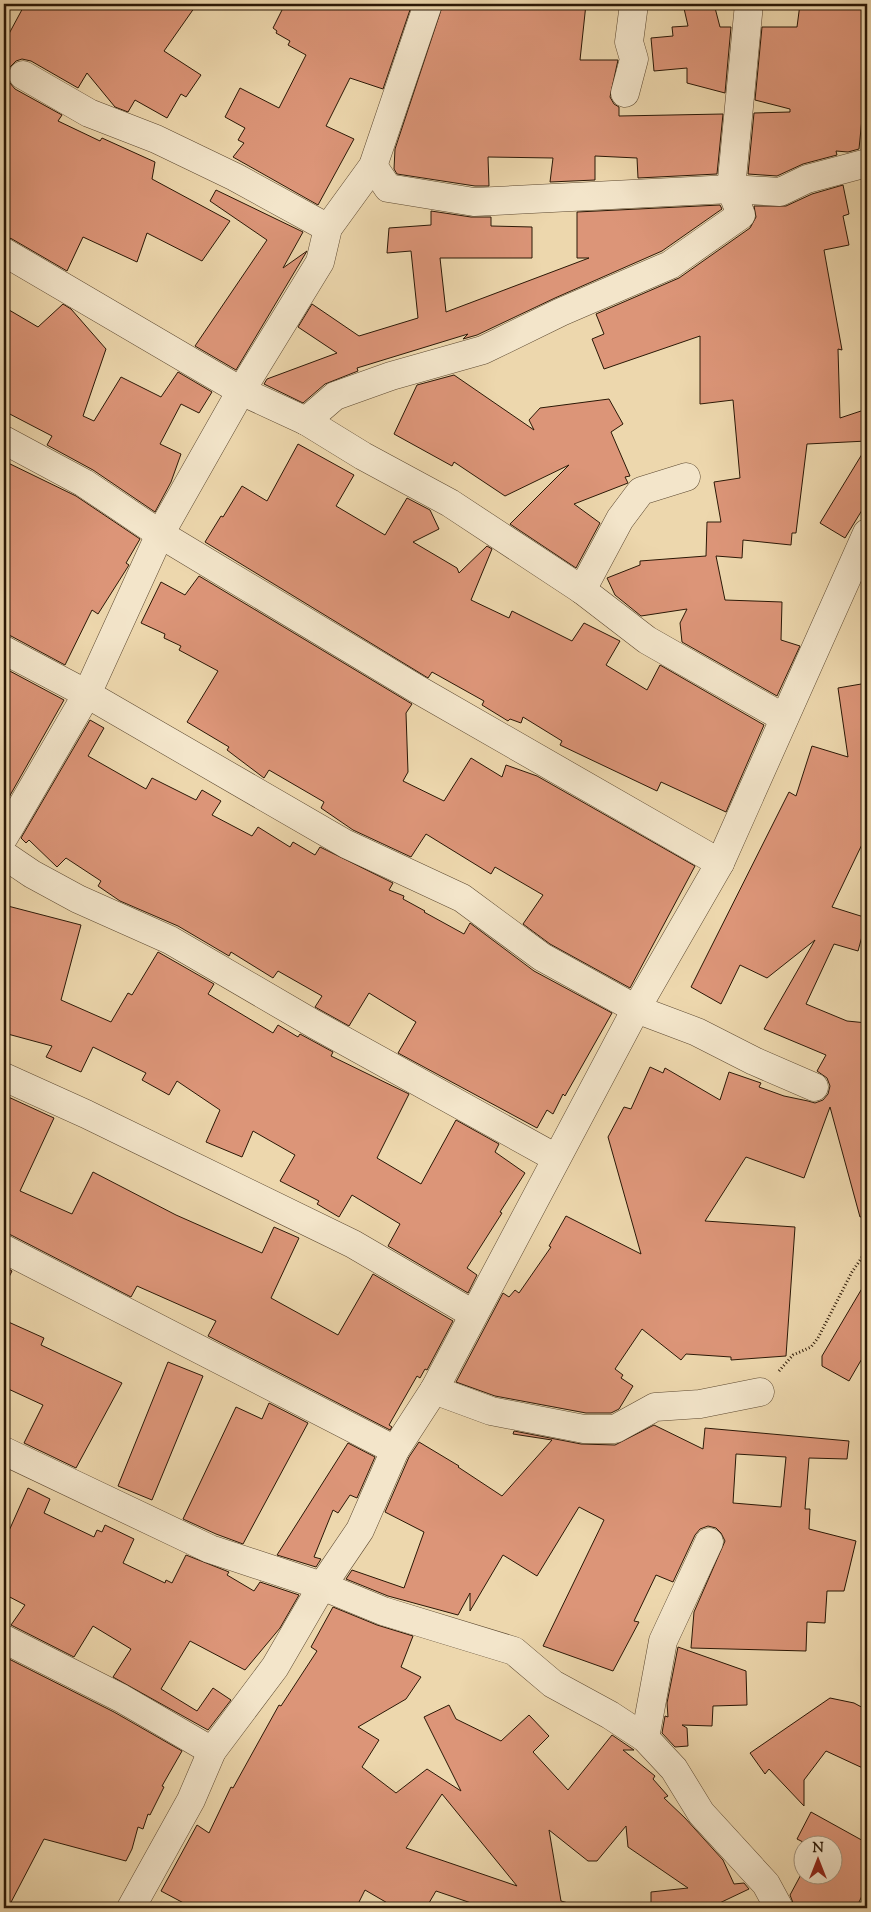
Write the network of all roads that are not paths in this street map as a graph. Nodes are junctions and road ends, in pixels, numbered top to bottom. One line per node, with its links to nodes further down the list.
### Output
1 (428, 4): 7 (street)
2 (634, 4): 5 (street)
3 (749, 4): 8 (street)
4 (23, 75): 9 (street)
5 (625, 93)
6 (867, 163): 8 (street)
7 (373, 166): 8 (street); 9 (street)
8 (731, 189): 12 (street)
9 (328, 228): 11 (street)
10 (4, 252): 11 (street)
11 (241, 391): 12 (street); 16 (street)
12 (306, 421): 17 (street)
13 (4, 440): 16 (street)
14 (686, 476): 17 (street)
15 (867, 533): 20 (street)
16 (160, 534): 19 (street); 23 (street)
17 (582, 590): 20 (street)
18 (4, 650): 19 (street)
19 (86, 694): 21 (street); 24 (street)
20 (784, 718): 23 (street)
21 (4, 837)
22 (4, 855): 27 (street)
23 (720, 863): 24 (street)
24 (636, 1009): 26 (street); 27 (street)
25 (4, 1077): 29 (street)
26 (814, 1087)
27 (556, 1158): 29 (street)
28 (4, 1249): 32 (street)
29 (473, 1314): 30 (street)
30 (434, 1390): 31 (street); 32 (street)
31 (760, 1392)
32 (395, 1450): 35 (street)
33 (4, 1452): 35 (street)
34 (709, 1542): 37 (street)
35 (322, 1586): 37 (street); 38 (street)
36 (4, 1639): 38 (street)
37 (645, 1738): 40 (street)
38 (212, 1750): 39 (street)
39 (131, 1908)
40 (779, 1908)

